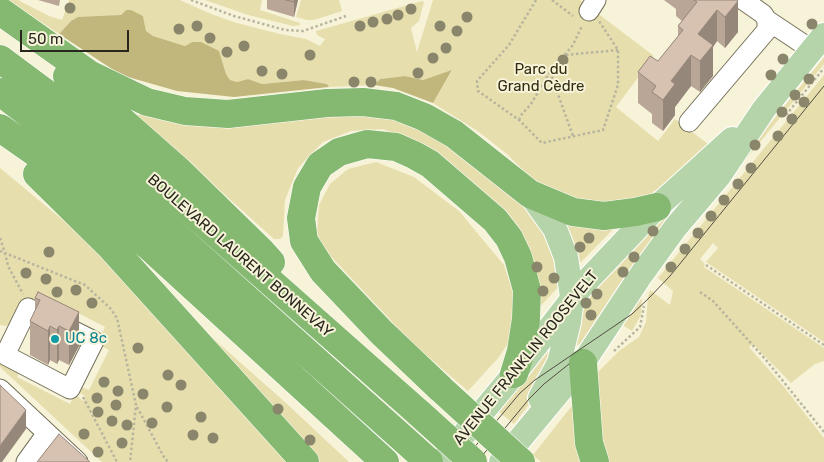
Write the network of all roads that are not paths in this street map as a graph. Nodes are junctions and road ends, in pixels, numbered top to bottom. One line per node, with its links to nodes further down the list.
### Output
1 (743, 0): 3 (street)
2 (0, 11): 12 (highway)
3 (767, 20): 5 (street); 9 (street)
4 (0, 25): 16 (highway)
5 (818, 42): 8 (main road, AVENUE FRANKLIN ROOSEVELT)
6 (0, 59): 16 (highway, BOULEVARD LAURENT BONNEVAY)
7 (0, 92): 26 (highway)
8 (764, 109): 13 (main road, AVENUE FRANKLIN ROOSEVELT); 17 (main road, AVENUE FRANKLIN ROOSEVELT)
9 (689, 122)
10 (0, 128): 22 (highway)
11 (0, 145): 25 (highway)
12 (530, 194): 13 (highway); 14 (main road)
13 (657, 207): 14 (main road, AVENUE FRANKLIN ROOSEVELT)
14 (572, 298): 18 (main road, AVENUE FRANKLIN ROOSEVELT); 21 (main road)
15 (7, 332): 15 (street)
16 (341, 344): 28 (highway, BOULEVARD LAURENT BONNEVAY, bridge)
17 (583, 363): 21 (main road, AVENUE FRANKLIN ROOSEVELT); 29 (highway)
18 (514, 374): 21 (highway, bridge); 27 (main road, AVENUE FRANKLIN ROOSEVELT)
19 (0, 389): 20 (street)
20 (47, 433): 23 (street); 24 (street)
21 (511, 457)
22 (384, 461)
23 (26, 462)
24 (78, 462)
25 (306, 462)
26 (429, 462)
27 (441, 462)
28 (473, 462)
29 (595, 462)

